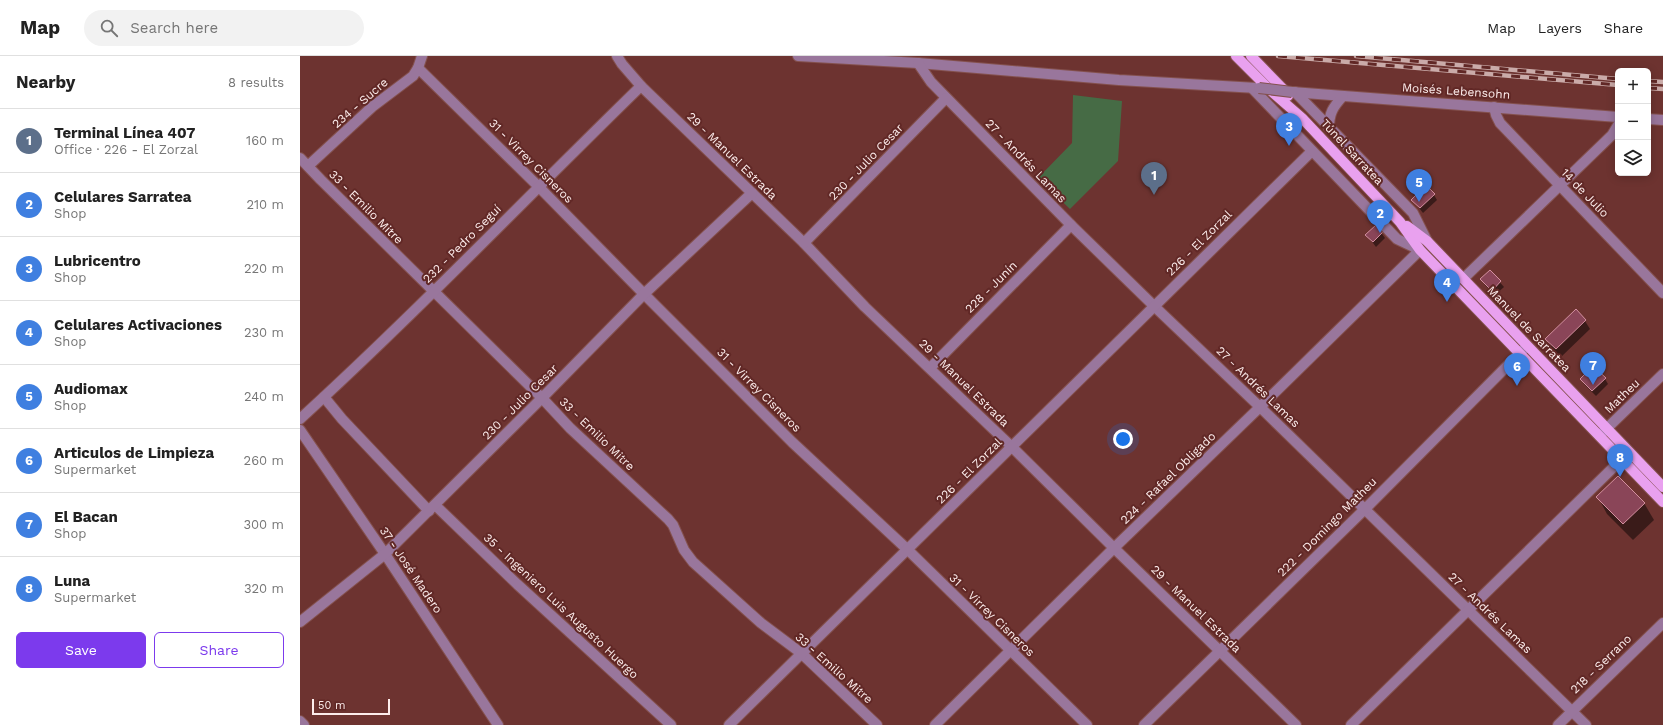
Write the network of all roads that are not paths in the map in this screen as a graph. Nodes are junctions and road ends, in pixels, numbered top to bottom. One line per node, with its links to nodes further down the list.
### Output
1 (422, 56): 7 (street, 234 - Sucre)
2 (617, 56): 8 (street, 29 - Manuel Estrada)
3 (798, 56): 6 (street, Moisés Lebensohn)
4 (1236, 56): 15 (main road, Túnel Sarratea)
5 (1251, 56): 15 (main road, Túnel Sarratea)
6 (918, 63): 9 (street, Moisés Lebensohn); 12 (street, 27 - Andrés Lamas)
7 (418, 68): 22 (street, 234 - Sucre); 24 (street, 31 - Virrey Cisneros)
8 (641, 86): 24 (street, 232 - Pedro Seguí); 25 (street, 29 - Manuel Estrada)
9 (1255, 88): 10 (street, Moisés Lebensohn, bridge); 20 (street)
10 (1294, 92): 11 (street, Moisés Lebensohn); 18 (street, Manuel de Sarratea)
11 (1343, 96): 13 (street, Moisés Lebensohn); 18 (street)
12 (946, 98): 27 (street, 27 - Andrés Lamas); 29 (street, 230 - Julio Cesar)
13 (1494, 107): 14 (street, Moisés Lebensohn); 23 (street, 14 de Julio)
14 (1615, 117)
15 (1302, 118): 26 (main road, Túnel Sarratea)
16 (1651, 119): 17 (street)
17 (1663, 120)
18 (1329, 128): 28 (street, Manuel de Sarratea)
19 (1615, 130): 23 (street)
20 (1312, 151): 30 (street); 35 (street, 226 - El Zorzal)
21 (300, 158): 22 (street, 33 - Emilio Mitre)
22 (308, 166): 32 (street, 33 - Emilio Mitre)
23 (1559, 185): 31 (street); 33 (street, 14 de Julio)
24 (538, 186): 32 (street, 232 - Pedro Seguí); 34 (street, 31 - Virrey Cisneros)
25 (752, 193): 29 (street, 29 - Manuel Estrada); 34 (street, 230 - Julio Cesar)
26 (1400, 222): 28 (main road, Manuel de Sarratea); 30 (main road)
27 (1071, 225): 35 (street, 27 - Andrés Lamas); 38 (street, 228 - Junín)
28 (1427, 241): 31 (main road, Manuel de Sarratea)
29 (804, 243): 38 (street, 29 - Manuel Estrada)
30 (1420, 250): 37 (main road); 42 (street, 224 - Rafael Obligado)
31 (1463, 279): 36 (main road, Manuel de Sarratea)
32 (433, 292): 40 (street, 232 - Pedro Seguí); 41 (street, 33 - Emilio Mitre)
33 (1663, 293)
34 (644, 294): 41 (street, 230 - Julio Cesar); 53 (street, 31 - Virrey Cisneros)
35 (1154, 306): 42 (street, 27 - Andrés Lamas); 46 (street, 226 - El Zorzal)
36 (1527, 346): 37 (street, 222 - Domingo Matheu); 45 (main road, Manuel de Sarratea)
37 (1519, 354): 45 (main road); 51 (street, 222 - Domingo Matheu)
38 (930, 368): 46 (street, 29 - Manuel Estrada)
39 (1663, 374): 45 (street, Matheu)
40 (324, 397): 43 (street, 232 - Pedro Seguí); 50 (street, 35 - Ingeniero Luis Augusto Huergo)
41 (542, 398): 50 (street, 230 - Julio Cesar); 60 (street, 33 - Emilio Mitre)
42 (1260, 407): 51 (street, 27 - Andrés Lamas); 52 (street, 224 - Rafael Obligado)
43 (300, 419)
44 (300, 430): 54 (street, 37 - José Madero)
45 (1604, 432): 47 (main road, Manuel de Sarratea)
46 (1012, 446): 52 (street, 29 - Manuel Estrada); 53 (street, 226 - El Zorzal)
47 (1626, 455): 48 (main road, Manuel de Sarratea); 49 (main road); 55 (street)
48 (1663, 487)
49 (1663, 502)
50 (432, 508): 54 (street, 230 - Julio Cesar); 65 (street, 35 - Ingeniero Luis Augusto Huergo)
51 (1365, 509): 55 (street, 27 - Andrés Lamas); 59 (street, 222 - Domingo Matheu)
52 (1114, 548): 58 (street, 224 - Rafael Obligado); 59 (street, 29 - Manuel Estrada)
53 (908, 550): 58 (street, 31 - Virrey Cisneros); 60 (street, 226 - El Zorzal)
54 (384, 554): 56 (street, 230 - Julio Cesar); 64 (street, 37 - José Madero)
55 (1469, 610): 61 (street, 27 - Andrés Lamas); 72 (street)
56 (300, 622)
57 (1663, 623): 61 (street, 218 - Serrano)
58 (1010, 651): 68 (street, 224 - Rafael Obligado); 69 (street, 31 - Virrey Cisneros)
59 (1220, 651): 70 (street, 222 - Domingo Matheu); 71 (street, 29 - Manuel Estrada)
60 (801, 653): 66 (street, 226 - El Zorzal); 67 (street, 33 - Emilio Mitre)
61 (1572, 711): 73 (street, 218 - Serrano); 74 (street, 27 - Andrés Lamas)
62 (300, 721): 63 (street)
63 (304, 725)
64 (498, 725)
65 (671, 725)
66 (729, 725)
67 (876, 725)
68 (935, 725)
69 (1087, 725)
70 (1144, 725)
71 (1296, 725)
72 (1351, 725)
73 (1558, 725)
74 (1586, 725)

